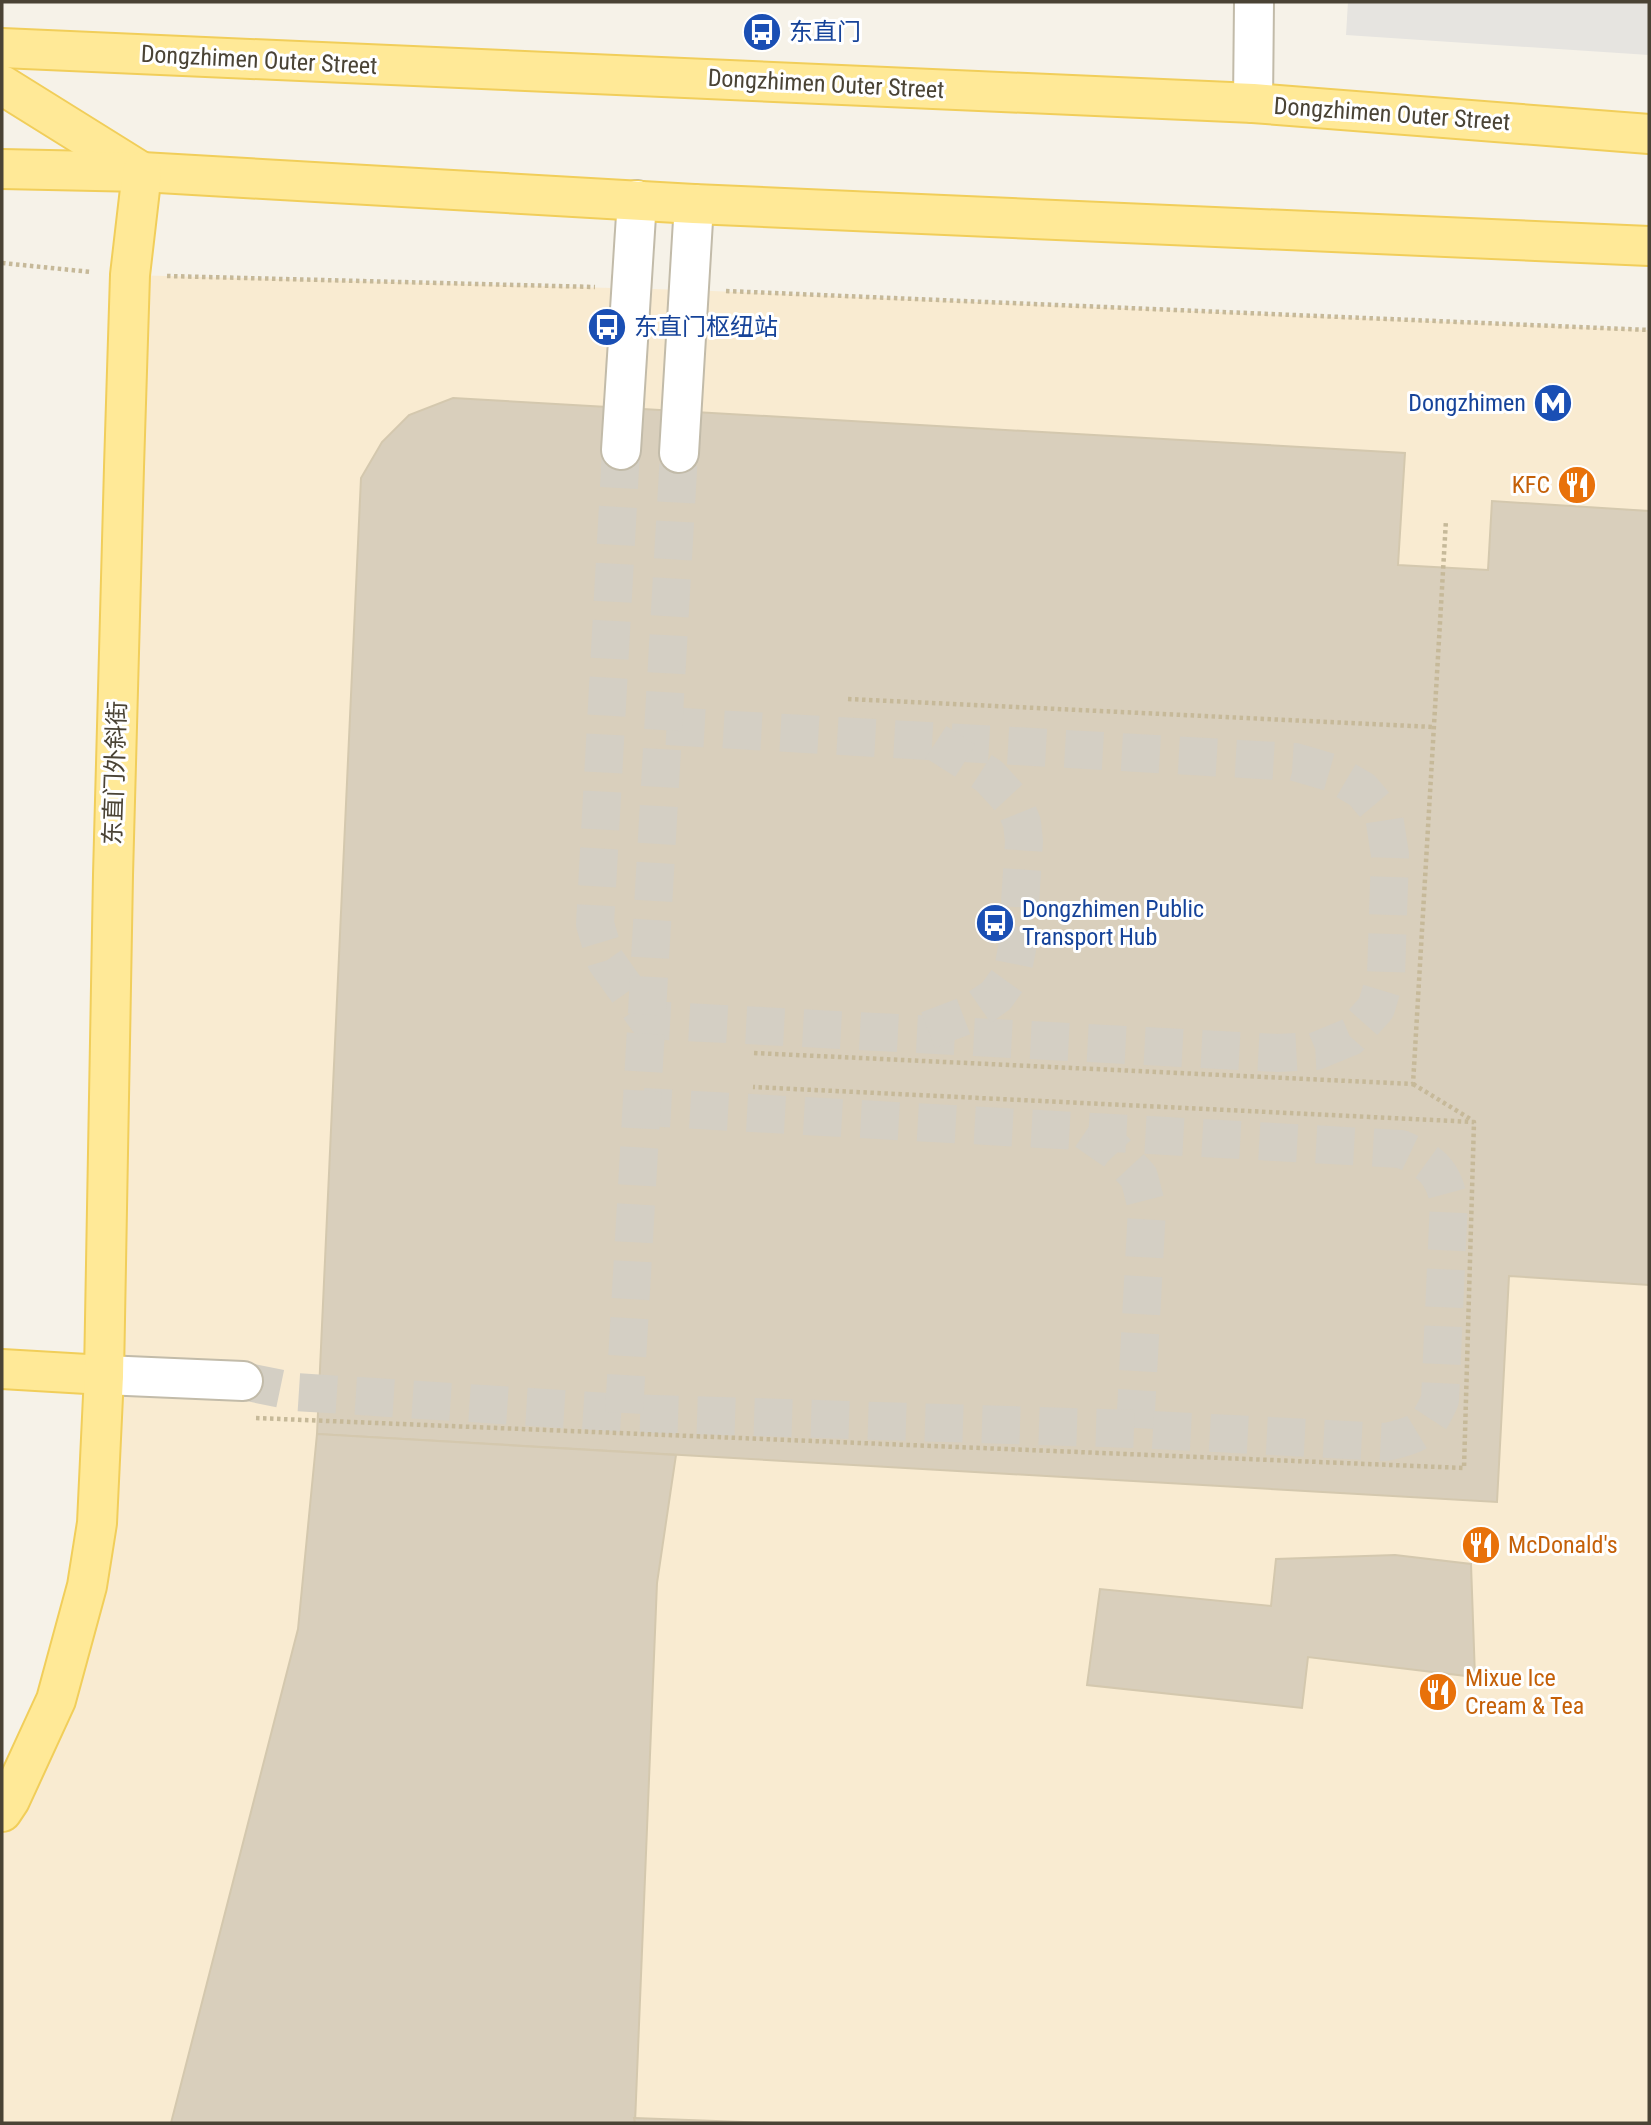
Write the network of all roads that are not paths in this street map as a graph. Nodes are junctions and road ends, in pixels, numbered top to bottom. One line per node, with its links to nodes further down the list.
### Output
1 (1254, 2): 4 (street)
2 (2, 48): 4 (main road, Dongzhimen Outer Street)
3 (2, 85): 7 (main road)
4 (1253, 103): 5 (main road, Dongzhimen Outer Street)
5 (1649, 134)
6 (2, 169): 7 (main road)
7 (142, 172): 8 (main road); 14 (main road, 东直门外斜街)
8 (637, 200): 9 (main road); 11 (street)
9 (694, 204): 10 (main road); 12 (street)
10 (1649, 246)
11 (621, 450)
12 (679, 453)
13 (2, 1369): 14 (main road)
14 (104, 1375): 15 (street); 16 (main road, 东直门外斜街)
15 (243, 1381)
16 (2, 1812)

